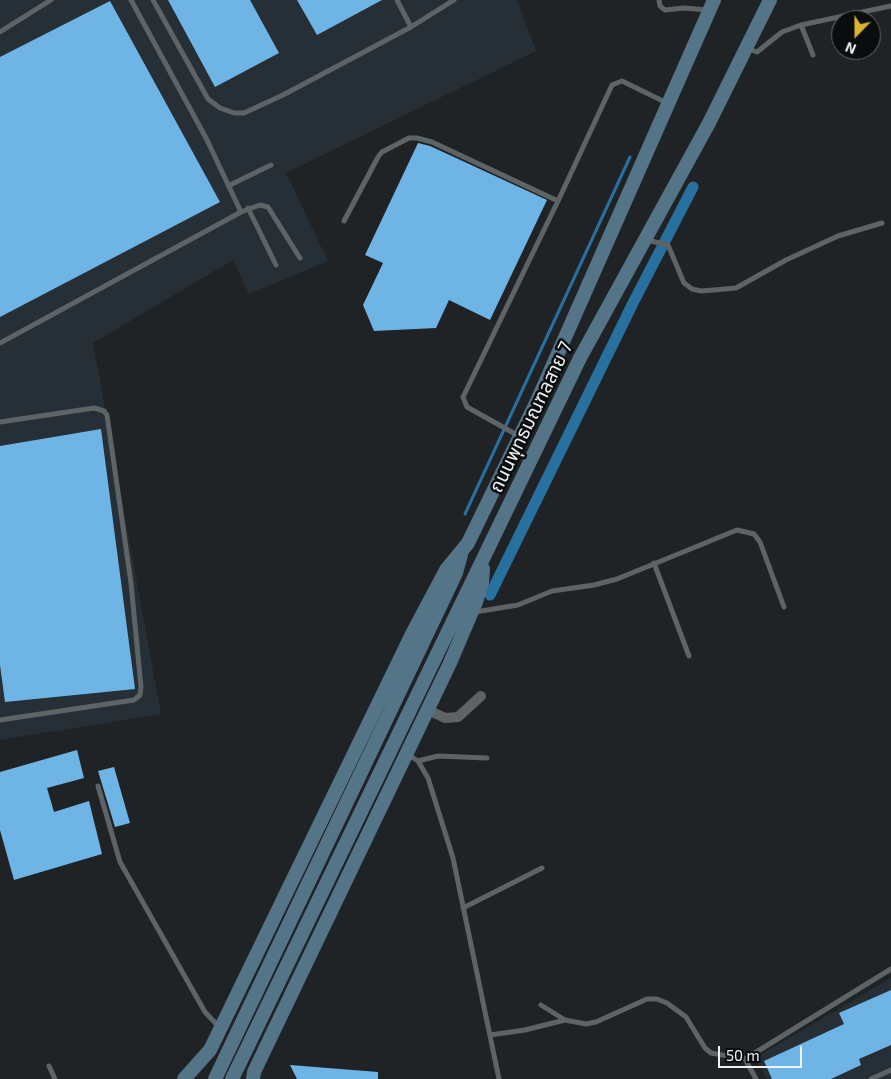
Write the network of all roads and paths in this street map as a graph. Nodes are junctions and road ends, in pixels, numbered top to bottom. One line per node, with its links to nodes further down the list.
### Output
1 (51, 0): 12 (lane)
2 (131, 0): 17 (lane)
3 (153, 0): 11 (lane)
4 (397, 0): 11 (lane)
5 (454, 0): 11 (lane)
6 (659, 0): 8 (lane)
7 (770, 0): 13 (main road, ถนนพุทธมณฑลสาย 7)
8 (711, 5): 15 (main road, ถนนพุทธมณฑลสาย 7)
9 (891, 6): 10 (lane)
10 (801, 25): 13 (lane); 14 (lane)
11 (411, 27)
12 (0, 32)
13 (746, 48): 23 (main road, ถนนพุทธมณฑลสาย 7)
14 (814, 55)
15 (668, 103): 18 (lane); 28 (main road, ถนนพุทธมณฑลสาย 7)
16 (270, 165): 17 (lane)
17 (230, 185): 20 (lane)
18 (558, 201): 21 (lane); 28 (lane)
19 (248, 208): 20 (lane); 24 (lane); 25 (lane)
20 (241, 212): 26 (lane)
21 (344, 221)
22 (882, 223): 23 (lane)
23 (644, 239): 30 (main road, ถนนพุทธมณฑลสาย 7)
24 (300, 258)
25 (276, 265)
26 (0, 343)
27 (0, 422): 37 (lane)
28 (520, 436): 29 (main road, ถนนพุทธมณฑลสาย 7)
29 (461, 554): 46 (main road); 53 (main road)
30 (483, 560): 33 (main road); 54 (main road, ถนนพุทธมณฑลสาย 7)
31 (654, 563): 32 (lane); 33 (lane); 34 (lane)
32 (784, 607)
33 (472, 612): 36 (main road)
34 (689, 656)
35 (481, 696): 36 (street)
36 (428, 710): 38 (main road)
37 (0, 720)
38 (412, 757): 39 (lane); 42 (lane); 55 (main road)
39 (487, 758)
40 (98, 786): 46 (lane)
41 (542, 868): 42 (lane)
42 (463, 908): 47 (lane)
43 (891, 969): 48 (lane)
44 (541, 1005): 45 (lane)
45 (565, 1020): 47 (lane); 48 (lane)
46 (221, 1029): 52 (main road)
47 (490, 1035): 56 (lane)
48 (745, 1059): 57 (lane)
49 (49, 1066): 51 (lane)
50 (891, 1070): 58 (lane)
51 (55, 1079)
52 (184, 1079)
53 (215, 1079)
54 (232, 1079)
55 (253, 1079)
56 (499, 1079)
57 (756, 1079)
58 (871, 1079)

